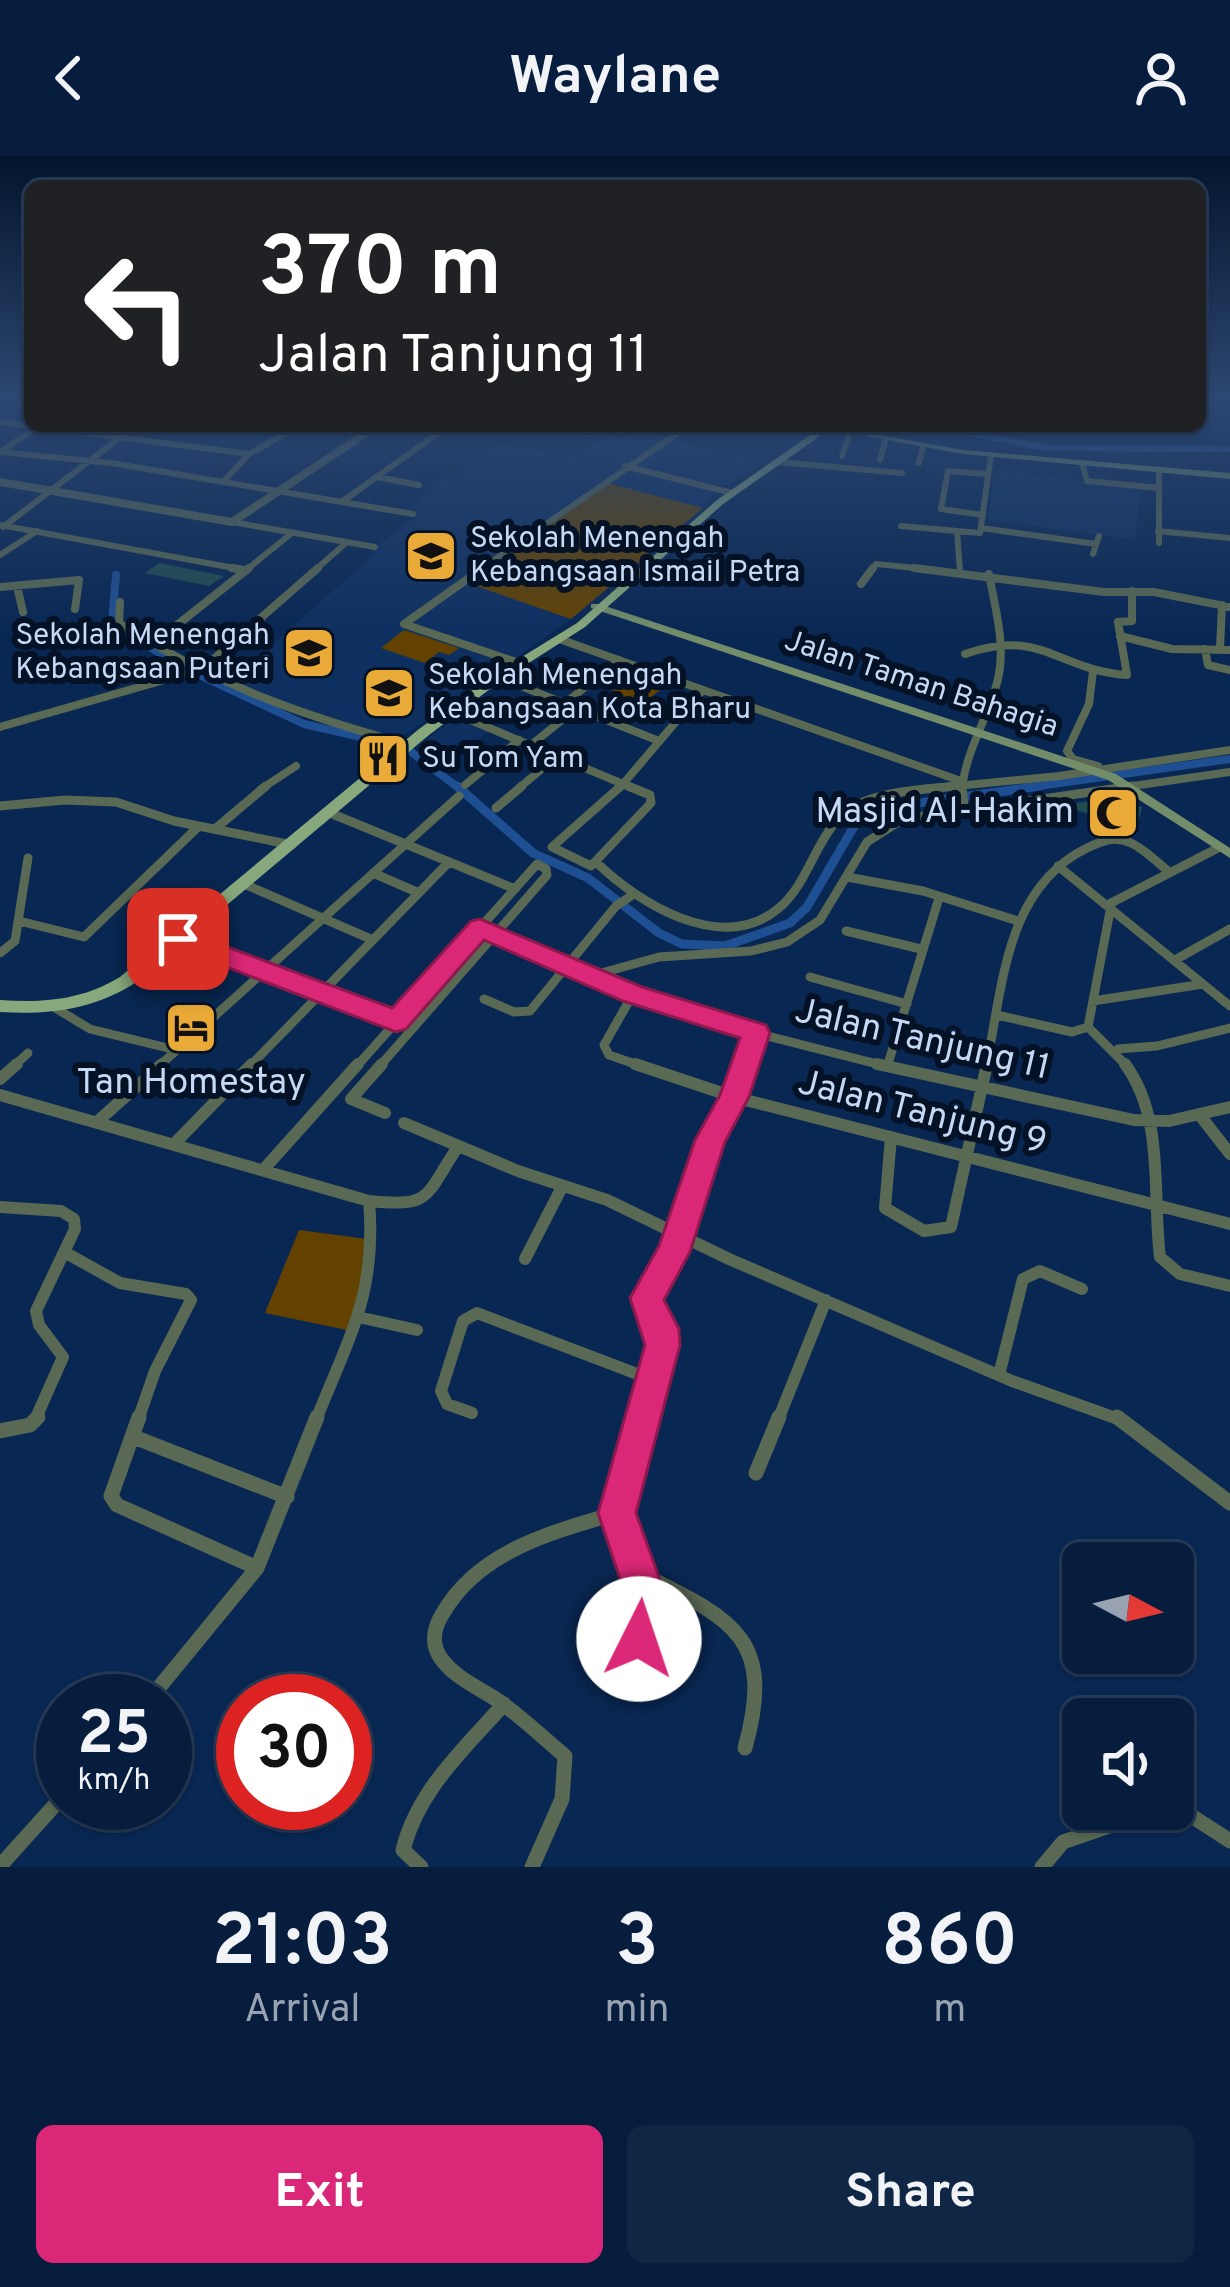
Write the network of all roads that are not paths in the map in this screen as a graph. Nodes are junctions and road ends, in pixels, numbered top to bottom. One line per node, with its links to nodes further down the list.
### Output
1 (68, 477): 17 (street)
2 (197, 477): 13 (street)
3 (228, 477): 13 (street)
4 (298, 477): 18 (street)
5 (377, 477): 15 (street); 20 (street)
6 (610, 477): 60 (street)
7 (668, 477): 19 (street)
8 (756, 477): 19 (main road)
9 (947, 477): 23 (street)
10 (988, 477): 23 (street)
11 (1086, 477): 16 (street)
12 (1159, 477): 16 (street)
13 (224, 481): 18 (street)
14 (0, 482): 17 (street)
15 (419, 485)
16 (1160, 488): 30 (street)
17 (51, 490): 24 (street); 27 (street)
18 (278, 490): 20 (street); 21 (street)
19 (732, 493): 48 (main road)
20 (344, 501): 22 (street)
21 (248, 511): 24 (street); 25 (street); 26 (street)
22 (413, 514)
23 (982, 515): 28 (street)
24 (203, 518): 25 (street)
25 (230, 522): 26 (street)
26 (249, 525): 32 (street)
27 (2, 526): 29 (street)
28 (981, 528): 31 (street); 38 (street)
29 (37, 531): 39 (street); 40 (street)
30 (1157, 531): 34 (street); 36 (street)
31 (958, 532): 33 (street); 41 (street)
32 (292, 533): 35 (street); 40 (street)
33 (896, 536)
34 (1230, 538)
35 (347, 542): 37 (street); 62 (street)
36 (1159, 543)
37 (375, 547)
38 (1093, 554)
39 (0, 555)
40 (245, 570): 54 (street)
41 (960, 571): 42 (street); 43 (street)
42 (989, 574): 46 (street); 55 (street)
43 (861, 584)
44 (16, 586): 45 (street); 50 (street); 51 (street)
45 (0, 587)
46 (1132, 591): 49 (street); 52 (street)
47 (120, 602): 54 (street)
48 (600, 605): 53 (main road); 71 (main road, Jalan Taman Bahagia)
49 (1226, 606): 57 (street)
50 (75, 609)
51 (23, 612)
52 (1120, 635): 56 (street); 63 (street)
53 (559, 638): 59 (street); 60 (main road)
54 (148, 639): 62 (street)
55 (1000, 642): 58 (street); 63 (street); 71 (street)
56 (1205, 649): 57 (street); 61 (street)
57 (1225, 649)
58 (965, 654)
59 (620, 660): 66 (street); 67 (street)
60 (518, 663): 65 (main road)
61 (1230, 670)
62 (200, 671): 74 (street)
63 (1093, 671): 79 (street)
64 (185, 674): 70 (street)
65 (498, 677): 67 (street); 69 (main road)
66 (703, 691): 73 (street); 83 (street)
67 (564, 704): 68 (street)
68 (577, 709): 73 (street); 75 (street)
69 (451, 712): 72 (street); 74 (main road)
70 (0, 727)
71 (980, 733): 83 (street); 92 (main road, Jalan Taman Bahagia)
72 (519, 740): 75 (street); 81 (street)
73 (659, 741): 82 (street)
74 (409, 745): 87 (main road)
75 (531, 745): 77 (street)
76 (1230, 750): 79 (street)
77 (556, 756): 82 (street); 86 (street)
78 (296, 766): 89 (street)
79 (1102, 768): 83 (street)
80 (1230, 772): 83 (street)
81 (465, 784)
82 (623, 784): 94 (street); 94 (street)
83 (961, 794): 99 (street); 103 (street)
84 (458, 796): 91 (street)
85 (0, 806): 88 (street)
86 (496, 808)
87 (330, 813): 90 (main road); 91 (street)
88 (199, 826): 89 (street); 107 (street)
89 (215, 829): 90 (street)
90 (292, 845): 100 (main road)
91 (404, 846): 95 (street); 98 (street)
92 (1225, 851): 97 (street)
93 (28, 858): 107 (street)
94 (596, 862): 103 (street)
95 (448, 863): 101 (street); 102 (street)
96 (1058, 866): 97 (street); 105 (street); 108 (street)
97 (1168, 871): 105 (street)
98 (373, 874): 102 (street); 106 (street)
99 (847, 878): 104 (street); 120 (street)
100 (244, 884): 106 (street); 113 (main road)
101 (515, 889): 109 (street); 112 (street)
102 (418, 893): 114 (street)
103 (631, 896): 118 (street)
104 (939, 898): 108 (street); 115 (street)
105 (1110, 905): 117 (street); 126 (street)
106 (323, 918): 114 (street); 119 (street)
107 (20, 921): 116 (street)
108 (1018, 921): 131 (street)
109 (480, 928): 112 (street, Jalan Tanjung 11); 132 (street)
110 (1230, 929): 117 (street)
111 (846, 931): 115 (street)
112 (494, 934): 118 (street, Jalan Tanjung 11); 133 (street)
113 (178, 939): 119 (street); 128 (main road)
114 (373, 940): 123 (street)
115 (921, 949): 127 (street)
116 (0, 952)
117 (1175, 960): 122 (street)
118 (566, 968): 120 (street, Jalan Tanjung 11); 125 (street)
119 (265, 971): 123 (street); 138 (street)
120 (587, 977): 124 (street, Jalan Tanjung 11)
121 (809, 977): 127 (street)
122 (1203, 983): 126 (street); 129 (street)
123 (321, 993): 132 (street); 152 (street)
124 (633, 994): 136 (street, Jalan Tanjung 11); 144 (street, Jalan Tanjung 9)
125 (484, 999)
126 (1093, 1001): 134 (street)
127 (907, 1004): 140 (street)
128 (52, 1006): 130 (main road); 138 (street)
129 (1230, 1006)
130 (6, 1008)
131 (997, 1015): 134 (street); 142 (street)
132 (396, 1021): 133 (street); 156 (street)
133 (413, 1027): 146 (street)
134 (1088, 1027): 137 (street)
135 (1230, 1028): 137 (street)
136 (756, 1033): 140 (street, Jalan Tanjung 11); 144 (street)
137 (1118, 1049): 149 (street)
138 (176, 1050): 148 (street)
139 (28, 1053): 141 (street)
140 (888, 1064): 142 (street, Jalan Tanjung 11)
141 (0, 1079)
142 (981, 1090): 149 (street, Jalan Tanjung 11); 155 (street)
143 (0, 1095): 148 (street)
144 (734, 1097): 151 (street, Jalan Tanjung 9); 162 (street)
145 (1230, 1107): 147 (street, Jalan Tanjung 11)
146 (385, 1113)
147 (1199, 1114): 149 (street, Jalan Tanjung 11); 154 (street)
148 (98, 1121): 152 (street)
149 (1154, 1121): 159 (street)
150 (404, 1123): 153 (street)
151 (891, 1137): 155 (street, Jalan Tanjung 9); 155 (street)
152 (175, 1143): 156 (street)
153 (457, 1148): 157 (street); 158 (street)
154 (1230, 1154)
155 (967, 1156): 159 (street, Jalan Tanjung 9)
156 (264, 1169): 158 (street)
157 (562, 1187): 162 (street); 164 (street)
158 (369, 1201): 168 (street)
159 (1156, 1205): 161 (street, Jalan Tanjung 9); 165 (street)
160 (0, 1207): 163 (street)
161 (1230, 1224)
162 (678, 1232): 167 (street); 171 (street)
163 (66, 1252): 173 (street); 174 (street)
164 (525, 1259)
165 (1230, 1286)
166 (1082, 1289): 170 (street)
167 (826, 1300): 170 (street); 175 (street)
168 (358, 1317): 169 (street); 176 (street)
169 (417, 1330)
170 (999, 1375): 177 (street)
171 (653, 1380): 172 (street); 178 (street)
172 (472, 1413)
173 (0, 1431)
174 (134, 1437): 176 (street); 179 (street)
175 (756, 1473)
176 (287, 1497): 179 (street)
177 (1230, 1503)
178 (617, 1513): 180 (street); 183 (street)
179 (257, 1568): 182 (street)
180 (641, 1574): 181 (street); 184 (street)
181 (651, 1673)
182 (170, 1674)
183 (504, 1704): 190 (street); 191 (street)
184 (746, 1748)
185 (1194, 1818): 188 (street)
186 (36, 1826): 189 (street)
187 (1098, 1830): 192 (street)
188 (1230, 1841)
189 (0, 1866)
190 (421, 1867)
191 (532, 1867)
192 (1042, 1867)

